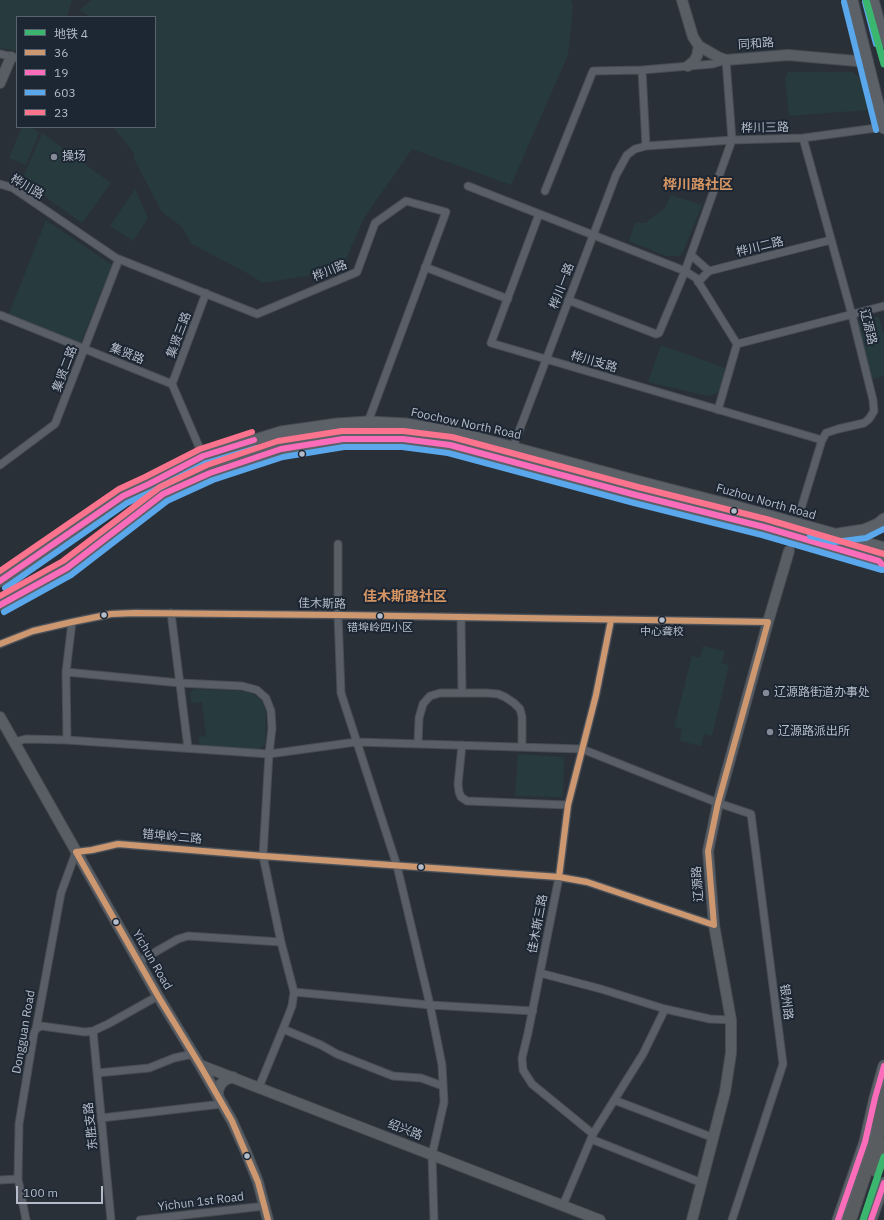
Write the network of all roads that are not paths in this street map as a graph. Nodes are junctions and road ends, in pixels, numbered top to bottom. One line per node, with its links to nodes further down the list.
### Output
1 (682, 0): 7 (street)
2 (852, 0): 11 (main road)
3 (873, 0): 6 (main road)
4 (879, 0): 5 (street)
5 (884, 21)
6 (884, 39)
7 (699, 46): 10 (street, 同和路); 12 (street)
8 (0, 54): 9 (street)
9 (14, 57): 14 (street)
10 (726, 60): 11 (street, 同和路); 12 (street); 17 (street)
11 (868, 62): 15 (main road)
12 (688, 66): 13 (street)
13 (642, 70): 18 (street); 21 (street)
14 (0, 83)
15 (884, 127): 16 (street, 桦川三路)
16 (803, 138): 17 (street, 桦川三路); 24 (street, 辽源路)
17 (732, 140): 18 (street, 桦川三路); 25 (street)
18 (646, 146): 23 (street, 桦川一路)
19 (0, 184): 26 (street, 桦川路)
20 (468, 186): 22 (street)
21 (545, 191)
22 (539, 214): 23 (street); 32 (street, 桦川支路)
23 (593, 236): 28 (street); 33 (street, 桦川一路)
24 (831, 240): 29 (street, 桦川二路); 36 (street, 辽源路)
25 (690, 256): 28 (street); 29 (street)
26 (120, 259): 31 (street, 桦川路); 38 (street, 集贤二路)
27 (425, 267): 31 (street, 桦川路); 32 (street); 42 (street, 桦川路)
28 (685, 271): 30 (street); 33 (street)
29 (709, 271): 30 (street)
30 (698, 282): 37 (street)
31 (206, 293): 40 (street, 集贤三路)
32 (508, 299): 39 (street, 桦川支路)
33 (568, 300): 39 (street, 桦川一路)
34 (884, 306): 36 (street)
35 (0, 315): 38 (street, 集贤路)
36 (852, 315): 37 (street); 44 (street, 辽源路)
37 (737, 344): 41 (street)
38 (85, 349): 40 (street, 集贤路); 47 (street, 集贤二路)
39 (545, 359): 41 (street, 桦川支路); 45 (street, 桦川一路)
40 (172, 384): 46 (street)
41 (718, 410): 44 (street, 桦川支路)
42 (368, 422): 43 (street, 桦川路); 45 (main road, Foochow North Road); 46 (main road, Foochow North Road)
43 (369, 439): 54 (main road, Fuzhou North Road); 56 (main road)
44 (822, 440): 48 (street)
45 (513, 447): 50 (main road, Fuzhou North Road)
46 (203, 456): 55 (main road, Foochow North Road)
47 (0, 465)
48 (800, 512)
49 (884, 519): 50 (main road)
50 (834, 534): 52 (main road, Fuzhou North Road)
51 (338, 544): 58 (street)
52 (884, 548)
53 (789, 551): 62 (street, 辽源路)
54 (882, 563)
55 (0, 581)
56 (0, 605)
57 (171, 613): 58 (street, 佳木斯路); 61 (street, 佳木斯路); 65 (street)
58 (338, 615): 59 (street, 佳木斯路); 70 (street)
59 (461, 617): 60 (street, 佳木斯路); 66 (street)
60 (611, 620): 62 (street, 佳木斯路); 75 (street, 佳木斯三路)
61 (72, 622): 63 (street, 佳木斯路); 64 (street)
62 (768, 622): 77 (street, 辽源路)
63 (0, 644)
64 (66, 672): 65 (street); 68 (street)
65 (180, 683): 74 (street); 76 (street)
66 (462, 692): 71 (street); 73 (street)
67 (0, 717): 69 (street, Yichun Road)
68 (67, 740): 69 (street); 74 (street)
69 (14, 742): 79 (street, Yichun Road)
70 (356, 742): 71 (street); 76 (street); 81 (street)
71 (418, 744): 72 (street)
72 (462, 745): 73 (street); 78 (street)
73 (522, 747): 75 (street)
74 (188, 748): 76 (street)
75 (582, 749): 77 (street); 78 (street, 佳木斯三路)
76 (269, 754): 80 (street)
77 (718, 803): 83 (street, 辽源路); 125 (street, 银州路)
78 (568, 805): 82 (street, 佳木斯三路)
79 (76, 852): 80 (street, 错埠岭二路); 85 (street, Yichun Road); 93 (street, Dongguan Road)
80 (263, 856): 81 (street, 错埠岭二路); 84 (street)
81 (397, 866): 82 (street, 错埠岭二路); 89 (street)
82 (559, 877): 83 (street, 错埠岭二路); 86 (street, 佳木斯三路)
83 (714, 925): 92 (street, 辽源路)
84 (281, 942): 85 (street); 87 (street)
85 (138, 962): 88 (street, Yichun Road)
86 (540, 973): 90 (street); 91 (street, 佳木斯三路)
87 (294, 992): 89 (street); 94 (street)
88 (158, 996): 95 (street); 96 (street, Yichun Road)
89 (430, 1005): 91 (street); 102 (street)
90 (665, 1009): 92 (street); 105 (street)
91 (533, 1011): 108 (street, 佳木斯三路)
92 (731, 1020): 109 (street, 辽源路)
93 (36, 1029): 95 (street); 112 (street, Dongguan Road)
94 (283, 1029): 101 (street); 102 (street)
95 (93, 1030): 99 (street, 东胜支路)
96 (193, 1054): 97 (street, Yichun Road); 99 (street)
97 (200, 1065): 100 (street, 绍兴路); 104 (street, Yichun Road)
98 (884, 1066): 126 (main road)
99 (97, 1073): 107 (street, 东胜支路)
100 (233, 1077): 101 (street, 绍兴路); 104 (street)
101 (259, 1086): 111 (street, 绍兴路)
102 (443, 1086): 111 (street)
103 (884, 1094): 110 (highway)
104 (220, 1100): 107 (street); 116 (street, Yichun Road)
105 (614, 1100): 108 (street); 109 (street)
106 (884, 1116): 110 (highway)
107 (101, 1118): 119 (street, 东胜支路)
108 (592, 1136): 114 (street, 佳木斯三路); 117 (street)
109 (714, 1138): 114 (street, 辽源路)
110 (879, 1150): 127 (highway); 128 (highway)
111 (432, 1154): 117 (street, 绍兴路); 122 (street)
112 (18, 1179): 113 (street); 118 (street, Dongguan Road)
113 (0, 1180)
114 (702, 1183): 124 (street, 辽源路)
115 (884, 1183): 129 (main road)
116 (265, 1206): 120 (street, Yichun 1st Road); 121 (street, Yichun Road)
117 (563, 1206): 123 (street, 绍兴路)
118 (26, 1220)
119 (111, 1220)
120 (140, 1220)
121 (268, 1220)
122 (434, 1220)
123 (600, 1220)
124 (692, 1220)
125 (732, 1220)
126 (838, 1220)
127 (850, 1220)
128 (858, 1220)
129 (871, 1220)

